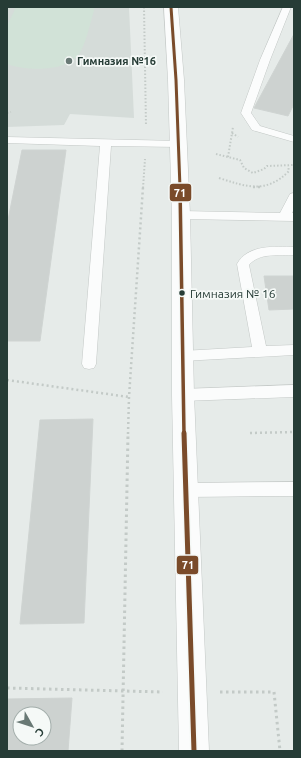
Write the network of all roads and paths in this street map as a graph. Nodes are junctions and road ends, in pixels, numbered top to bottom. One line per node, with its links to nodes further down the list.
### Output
1 (144, 7): 10 (path)
2 (170, 7): 11 (street)
3 (287, 7): 7 (lane)
4 (11, 112): 5 (path)
5 (7, 113)
6 (234, 123): 13 (path)
7 (294, 139)
8 (7, 140): 9 (lane)
9 (106, 143): 10 (lane); 24 (lane)
10 (146, 144): 11 (lane); 28 (path)
11 (178, 144): 18 (street)
12 (216, 154): 13 (path)
13 (228, 156): 15 (path)
14 (294, 165): 15 (path)
15 (288, 166): 16 (path)
16 (219, 178)
17 (294, 196): 19 (lane)
18 (181, 215): 19 (lane); 23 (street)
19 (289, 217)
20 (294, 251): 22 (lane)
21 (294, 350): 22 (lane)
22 (260, 352): 23 (lane)
23 (182, 356): 27 (street)
24 (89, 364)
25 (7, 380): 28 (path)
26 (294, 391): 27 (lane)
27 (183, 395): 32 (street)
28 (129, 397): 34 (path)
29 (294, 432): 30 (path)
30 (250, 433)
31 (294, 489): 32 (lane)
32 (185, 490): 36 (street)
33 (7, 688): 34 (path)
34 (123, 692): 35 (path)
35 (122, 751)
36 (194, 751)

